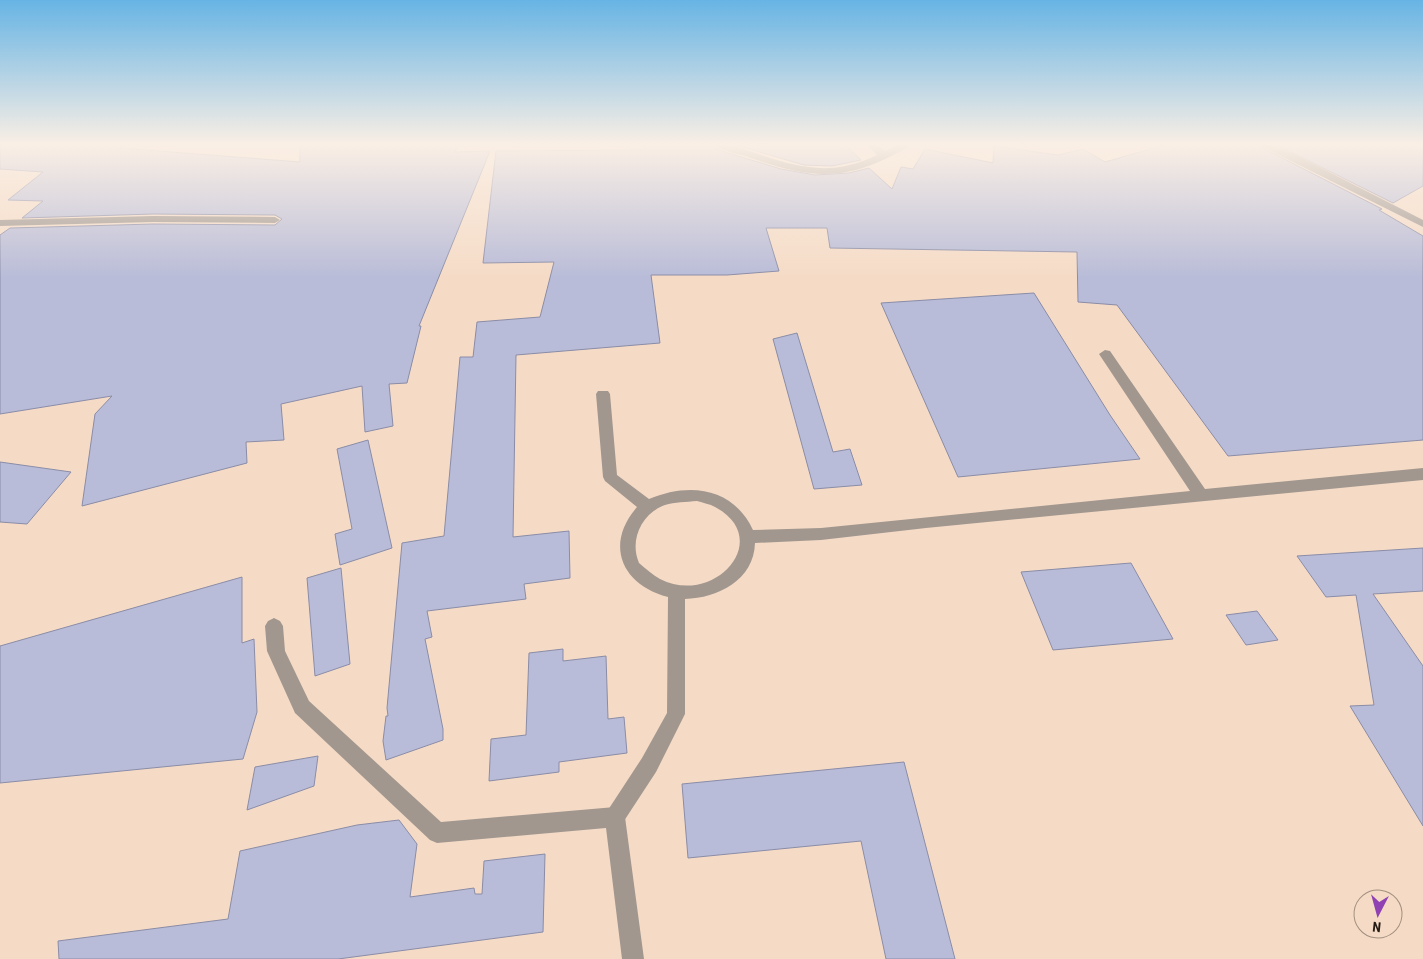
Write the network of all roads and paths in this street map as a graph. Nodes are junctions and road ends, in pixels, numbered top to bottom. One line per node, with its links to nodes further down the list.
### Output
1 (1355, 189): 4 (street)
2 (275, 220): 3 (street)
3 (0, 223)
4 (1423, 224)
5 (1105, 354): 8 (street)
6 (604, 394): 9 (street)
7 (1423, 474): 8 (street)
8 (1201, 495): 10 (street)
9 (648, 507): 10 (street); 11 (street)
10 (748, 537): 11 (street)
11 (677, 592): 13 (street)
12 (274, 626): 13 (street)
13 (615, 817): 14 (street)
14 (633, 959)

